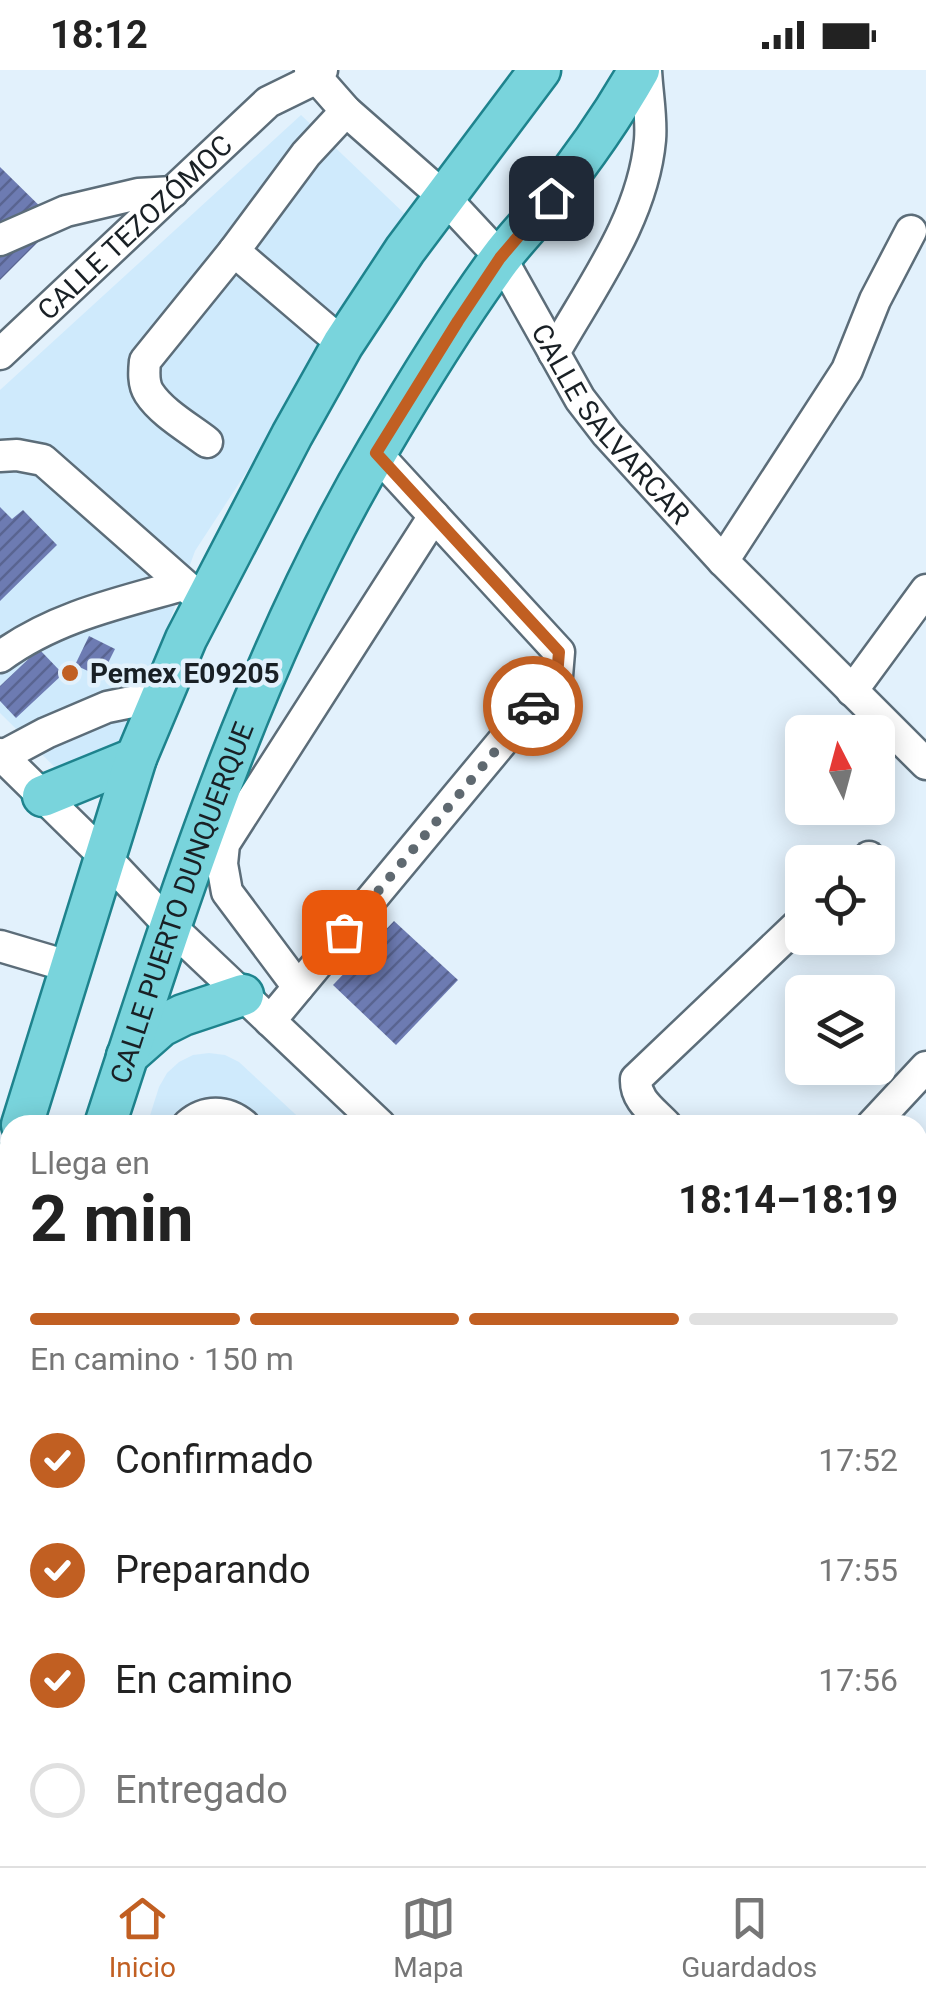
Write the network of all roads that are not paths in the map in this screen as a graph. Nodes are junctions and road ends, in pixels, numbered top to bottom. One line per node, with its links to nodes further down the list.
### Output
1 (284, 70): 5 (street, CALLE TEZOZÓMOC)
2 (540, 70): 8 (main road)
3 (642, 70): 12 (main road, CALLE PUERTO DUNQUERQUE); 14 (street)
4 (316, 73): 5 (street, CALLE TEZOZÓMOC); 6 (street, CALLE SALVARCAR)
5 (268, 102): 7 (street, CALLE TEZOZÓMOC)
6 (346, 111): 8 (street, CALLE SALVARCAR); 11 (street)
7 (172, 192): 10 (street); 15 (street, CALLE TEZOZÓMOC)
8 (445, 198): 12 (street, CALLE SALVARCAR); 13 (main road)
9 (911, 231): 20 (street)
10 (0, 240)
11 (234, 252): 13 (street); 16 (street)
12 (500, 258): 14 (street, CALLE SALVARCAR); 17 (main road, CALLE PUERTO DUNQUERQUE)
13 (343, 344): 22 (main road)
14 (554, 352): 20 (street, CALLE SALVARCAR)
15 (0, 354)
16 (207, 442)
17 (376, 453): 19 (street); 31 (main road, CALLE PUERTO DUNQUERQUE)
18 (0, 456): 22 (street)
19 (434, 516): 35 (street); 35 (street)
20 (723, 561): 24 (street, CALLE SALVARCAR)
21 (926, 590): 24 (street)
22 (194, 594): 23 (street); 25 (main road)
23 (0, 658)
24 (852, 691): 28 (street, CALLE SALVARCAR)
25 (161, 696): 26 (street); 27 (main road)
26 (1, 755): 29 (street)
27 (136, 758): 29 (main road); 30 (main road)
28 (926, 764)
29 (43, 796): 30 (street)
30 (106, 858): 31 (street); 34 (main road)
31 (170, 926): 36 (street); 37 (main road, CALLE PUERTO DUNQUERQUE)
32 (785, 937): 42 (street)
33 (0, 946): 34 (street)
34 (72, 967): 39 (main road)
35 (298, 987): 36 (street)
36 (256, 1008): 37 (main road); 41 (street)
37 (128, 1056): 40 (main road, CALLE PUERTO DUNQUERQUE)
38 (926, 1067): 43 (street)
39 (25, 1115)
40 (108, 1115)
41 (369, 1115)
42 (657, 1115)
43 (881, 1115)

